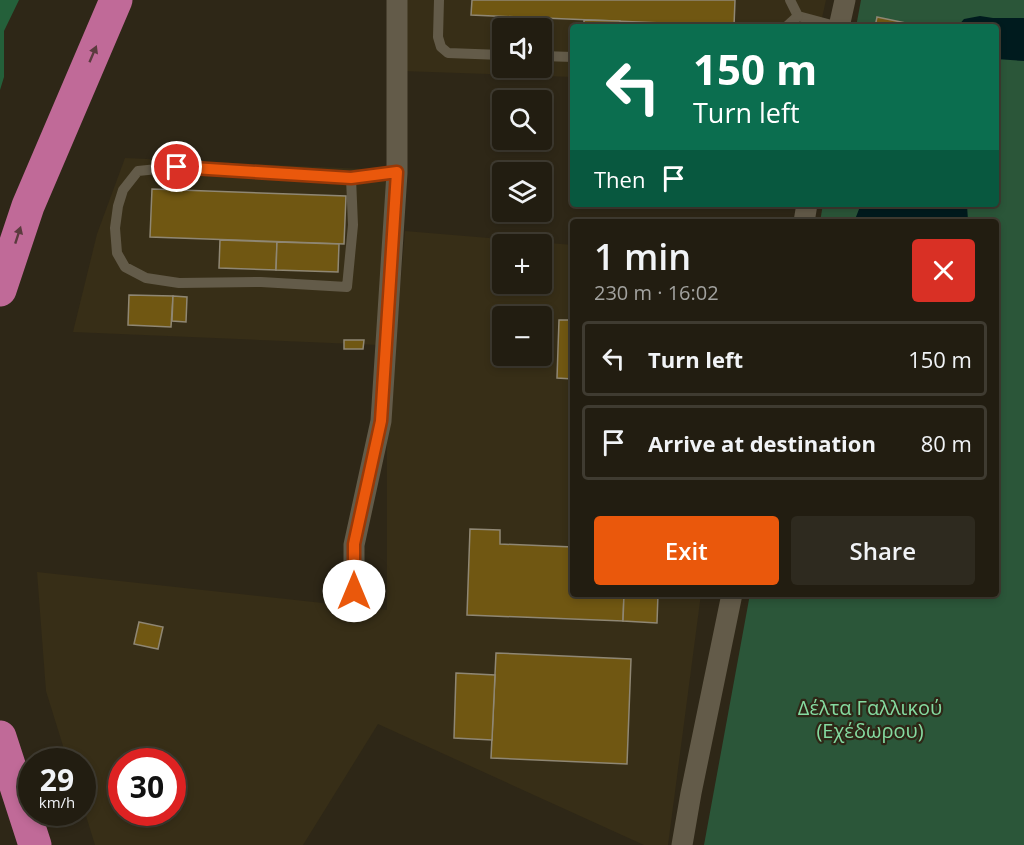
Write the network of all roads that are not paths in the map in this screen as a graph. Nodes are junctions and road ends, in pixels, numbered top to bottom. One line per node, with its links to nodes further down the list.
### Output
1 (116, 0): 15 (highway, one-way to 1)
2 (397, 0): 13 (street)
3 (439, 0): 10 (lane)
4 (790, 0): 6 (lane)
5 (845, 0): 9 (street)
6 (798, 16): 7 (lane); 8 (lane)
7 (789, 24)
8 (828, 24)
9 (840, 24)
10 (492, 55)
11 (552, 56): 12 (lane)
12 (570, 57)
13 (397, 172): 14 (lane); 16 (street)
14 (351, 178): 14 (lane)
15 (0, 290)
16 (354, 591)
17 (731, 597): 20 (street)
18 (0, 737): 19 (highway)
19 (35, 845)
20 (682, 845)

